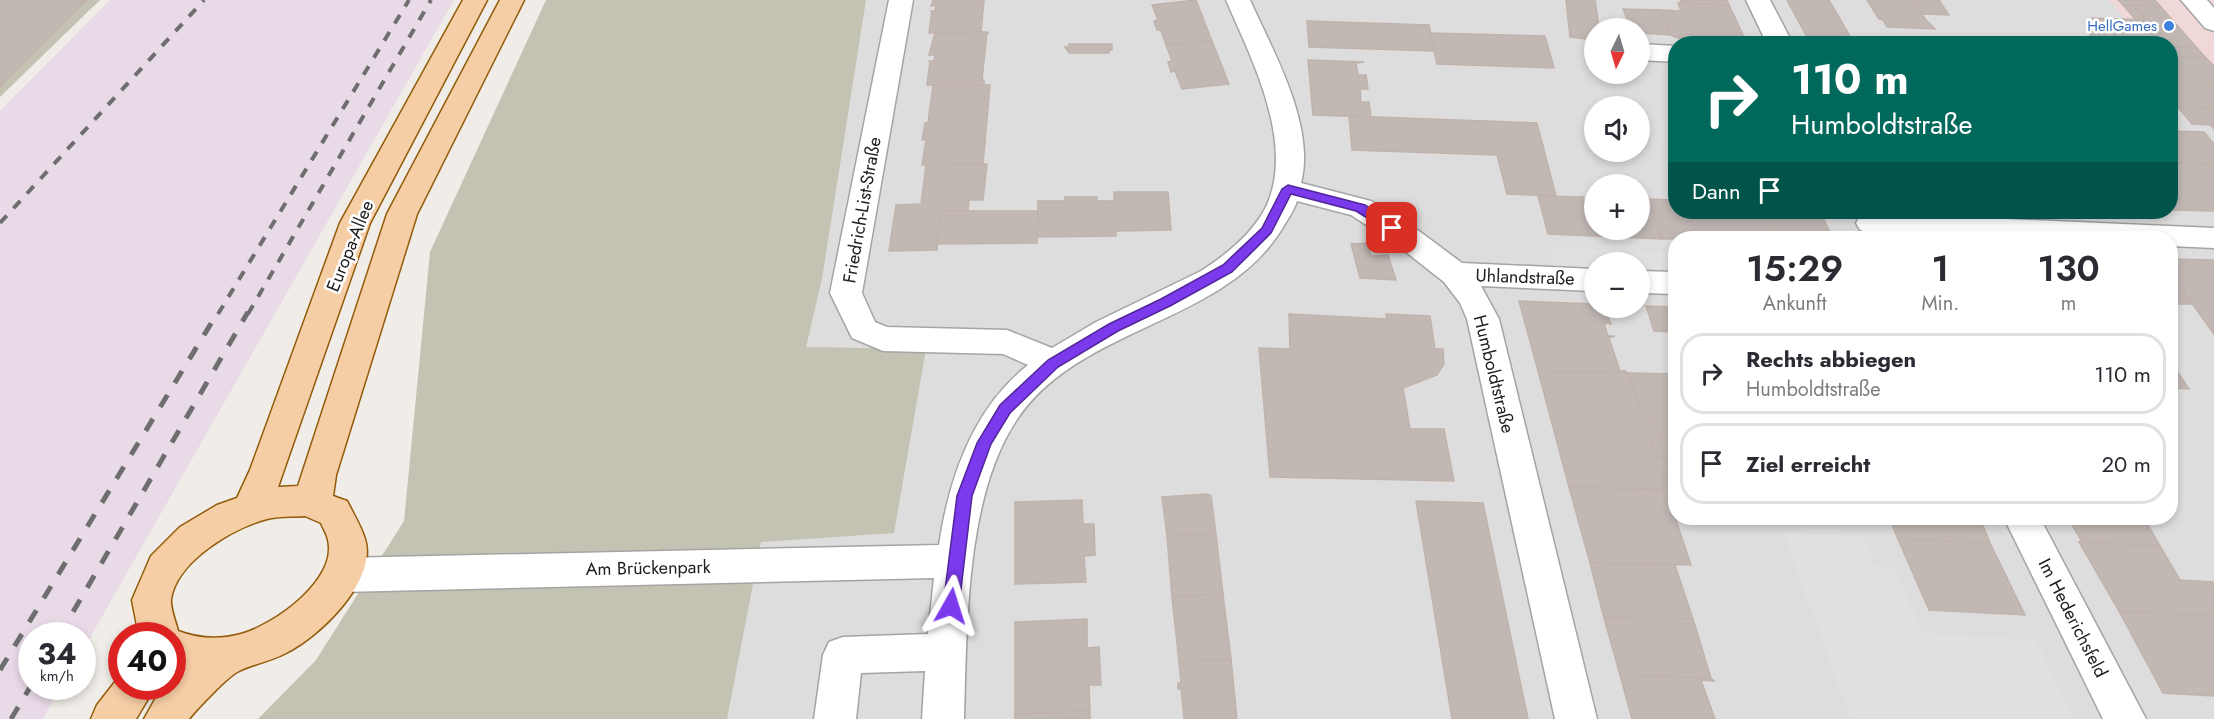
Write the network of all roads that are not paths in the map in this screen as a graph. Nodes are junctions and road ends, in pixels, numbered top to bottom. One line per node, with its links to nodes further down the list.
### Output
1 (475, 0): 23 (main road, Europa-Allee)
2 (512, 0): 22 (main road, Europa-Allee)
3 (901, 0): 21 (street, Friedrich-List-Straße)
4 (1238, 0): 11 (street)
5 (1758, 0): 8 (street)
6 (2193, 0): 7 (street)
7 (2214, 23)
8 (1776, 36)
9 (1650, 53): 10 (street)
10 (1668, 54)
11 (1288, 189): 17 (street, Humboldtstraße); 21 (street)
12 (2135, 223): 13 (street); 14 (street)
13 (1872, 224)
14 (2177, 231)
15 (2178, 231): 16 (street)
16 (2214, 238)
17 (1455, 274): 18 (street, Uhlandstraße); 36 (street, Humboldtstraße)
18 (1584, 280)
19 (1650, 282): 20 (street)
20 (1668, 283)
21 (1053, 363): 25 (street)
22 (314, 502): 23 (main road); 26 (main road)
23 (252, 506): 27 (main road)
24 (2026, 525): 37 (street, Im Hederichsfeld)
25 (955, 561): 26 (street, Am Brückenpark); 28 (street)
26 (342, 575): 30 (main road)
27 (152, 622)
28 (946, 652): 34 (street); 35 (street)
29 (186, 653): 30 (main road)
30 (228, 655): 33 (main road)
31 (126, 700): 32 (main road)
32 (112, 719)
33 (165, 719)
34 (835, 719)
35 (943, 719)
36 (1576, 719)
37 (2125, 719)

